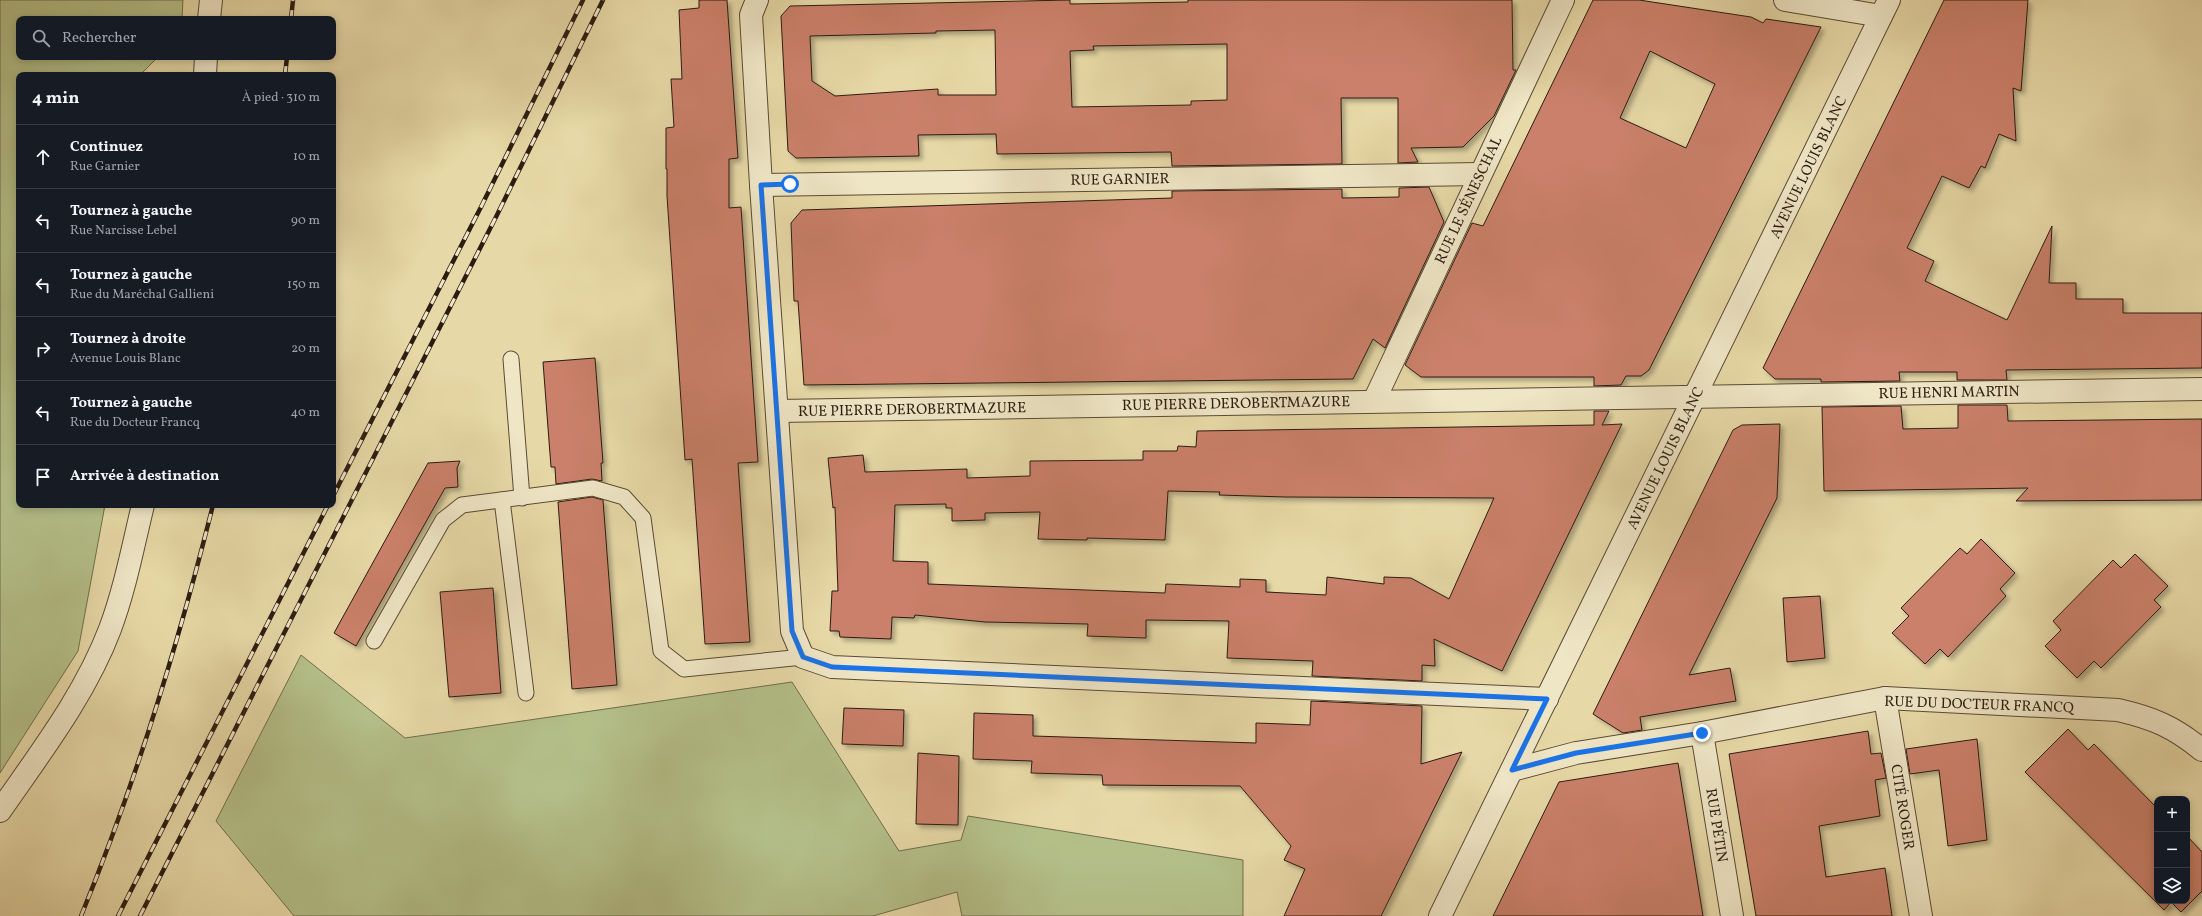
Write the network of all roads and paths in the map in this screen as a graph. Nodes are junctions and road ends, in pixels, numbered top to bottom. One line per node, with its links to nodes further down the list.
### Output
1 (211, 0): 6 (street)
2 (757, 0): 10 (street)
3 (1563, 0): 9 (street, RUE LE SÉNESCHAL)
4 (1785, 0): 5 (street)
5 (1885, 8): 13 (street, AVENUE LOUIS BLANC)
6 (209, 16)
7 (206, 60): 8 (street)
8 (205, 72)
9 (1480, 174): 10 (street, RUE GARNIER); 14 (street, RUE LE SÉNESCHAL)
10 (761, 185): 15 (street)
11 (510, 359): 16 (lane)
12 (2202, 389): 13 (street, RUE HENRI MARTIN)
13 (1695, 396): 14 (street, RUE PIERRE DEROBERTMAZURE); 23 (street, AVENUE LOUIS BLANC)
14 (1374, 401): 15 (street, RUE PIERRE DEROBERTMAZURE)
15 (777, 411): 20 (street)
16 (522, 498): 17 (lane); 20 (lane)
17 (502, 500): 19 (lane); 21 (lane)
18 (142, 508): 27 (street)
19 (374, 641)
20 (803, 657): 23 (street)
21 (526, 693)
22 (1885, 698): 24 (street, RUE DU DOCTEUR FRANCQ); 25 (street, RUE DU DOCTEUR FRANCQ); 30 (street, CITÉ ROGER)
23 (1547, 699): 26 (street, AVENUE LOUIS BLANC)
24 (1702, 733): 26 (street, RUE DU DOCTEUR FRANCQ); 29 (street, RUE PÉTIN)
25 (2202, 750)
26 (1512, 770): 28 (street, AVENUE LOUIS BLANC)
27 (0, 811)
28 (1440, 916)
29 (1732, 916)
30 (1921, 916)

